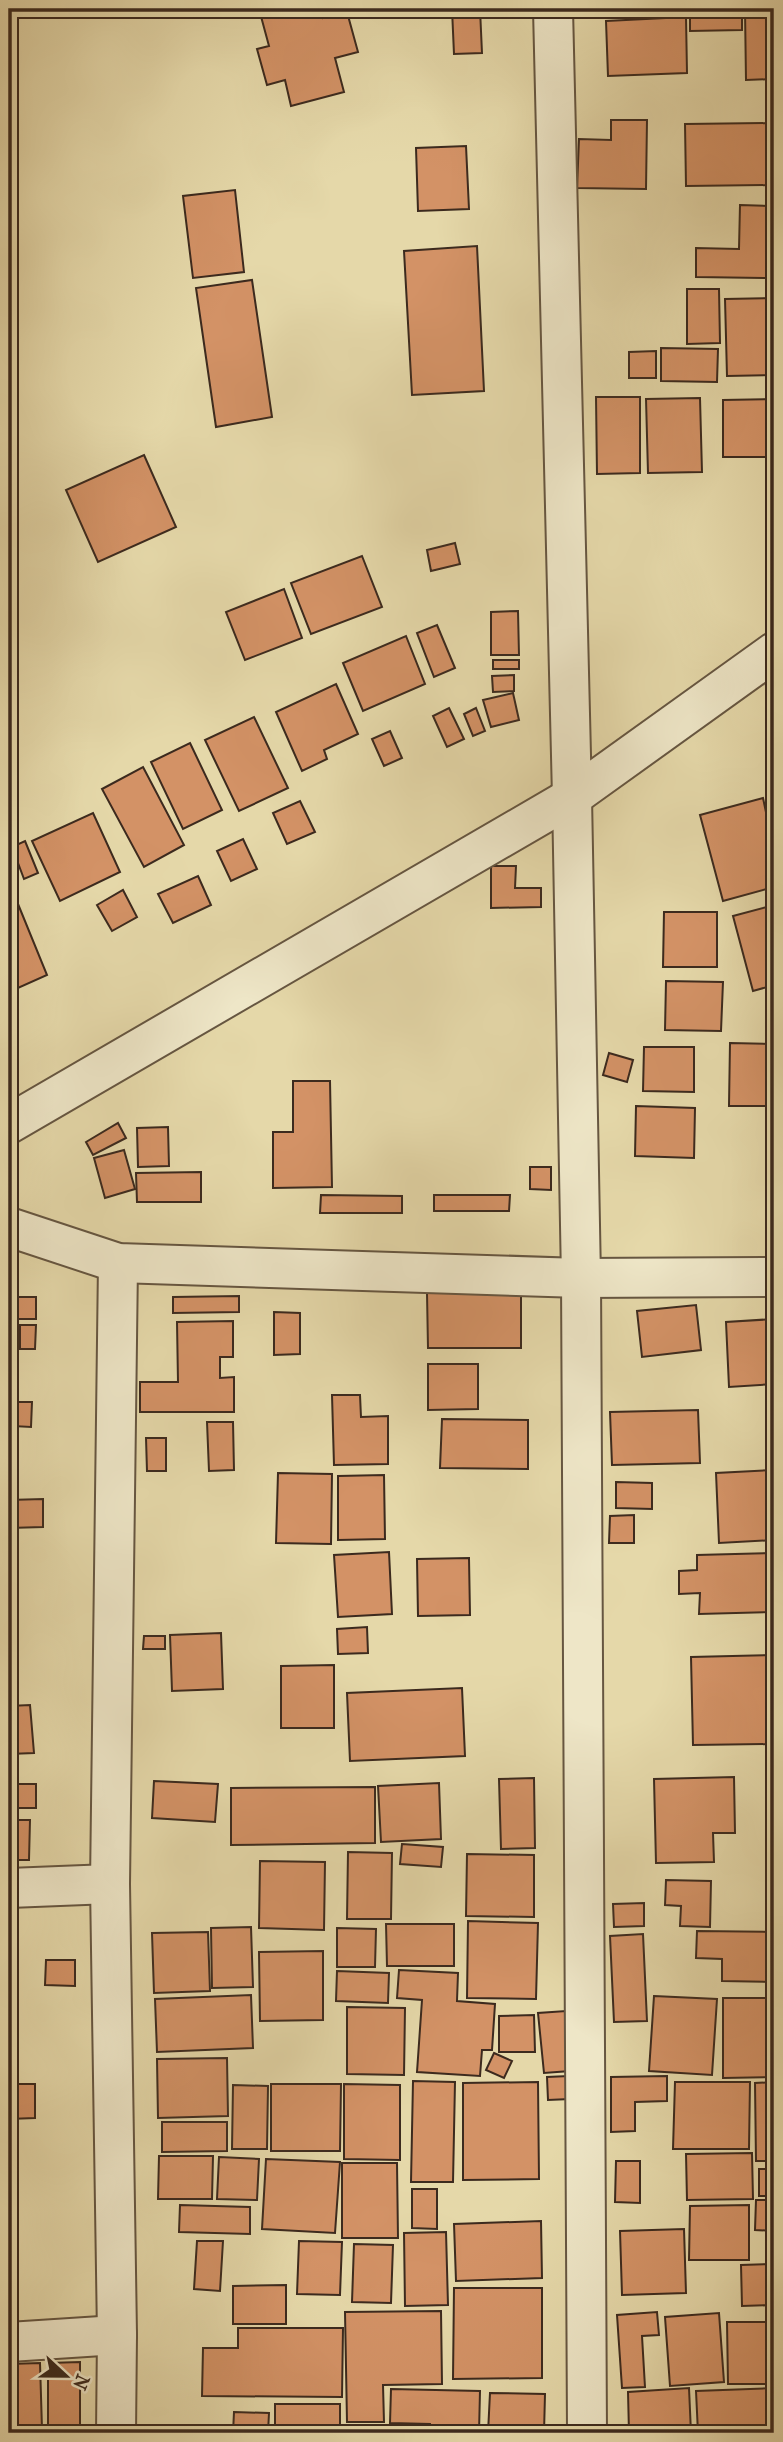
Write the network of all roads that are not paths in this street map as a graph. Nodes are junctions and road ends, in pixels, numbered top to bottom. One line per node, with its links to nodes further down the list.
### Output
1 (554, 9): 3 (street)
2 (774, 652): 3 (street)
3 (572, 797): 4 (street); 8 (street)
4 (9, 1124)
5 (9, 1227): 6 (street)
6 (118, 1262): 8 (street); 9 (street)
7 (774, 1277): 8 (street)
8 (581, 1278): 14 (street)
9 (110, 1884): 10 (street); 11 (street)
10 (9, 1888)
11 (117, 2335): 12 (street); 13 (street)
12 (9, 2342)
13 (116, 2433)
14 (587, 2433)

